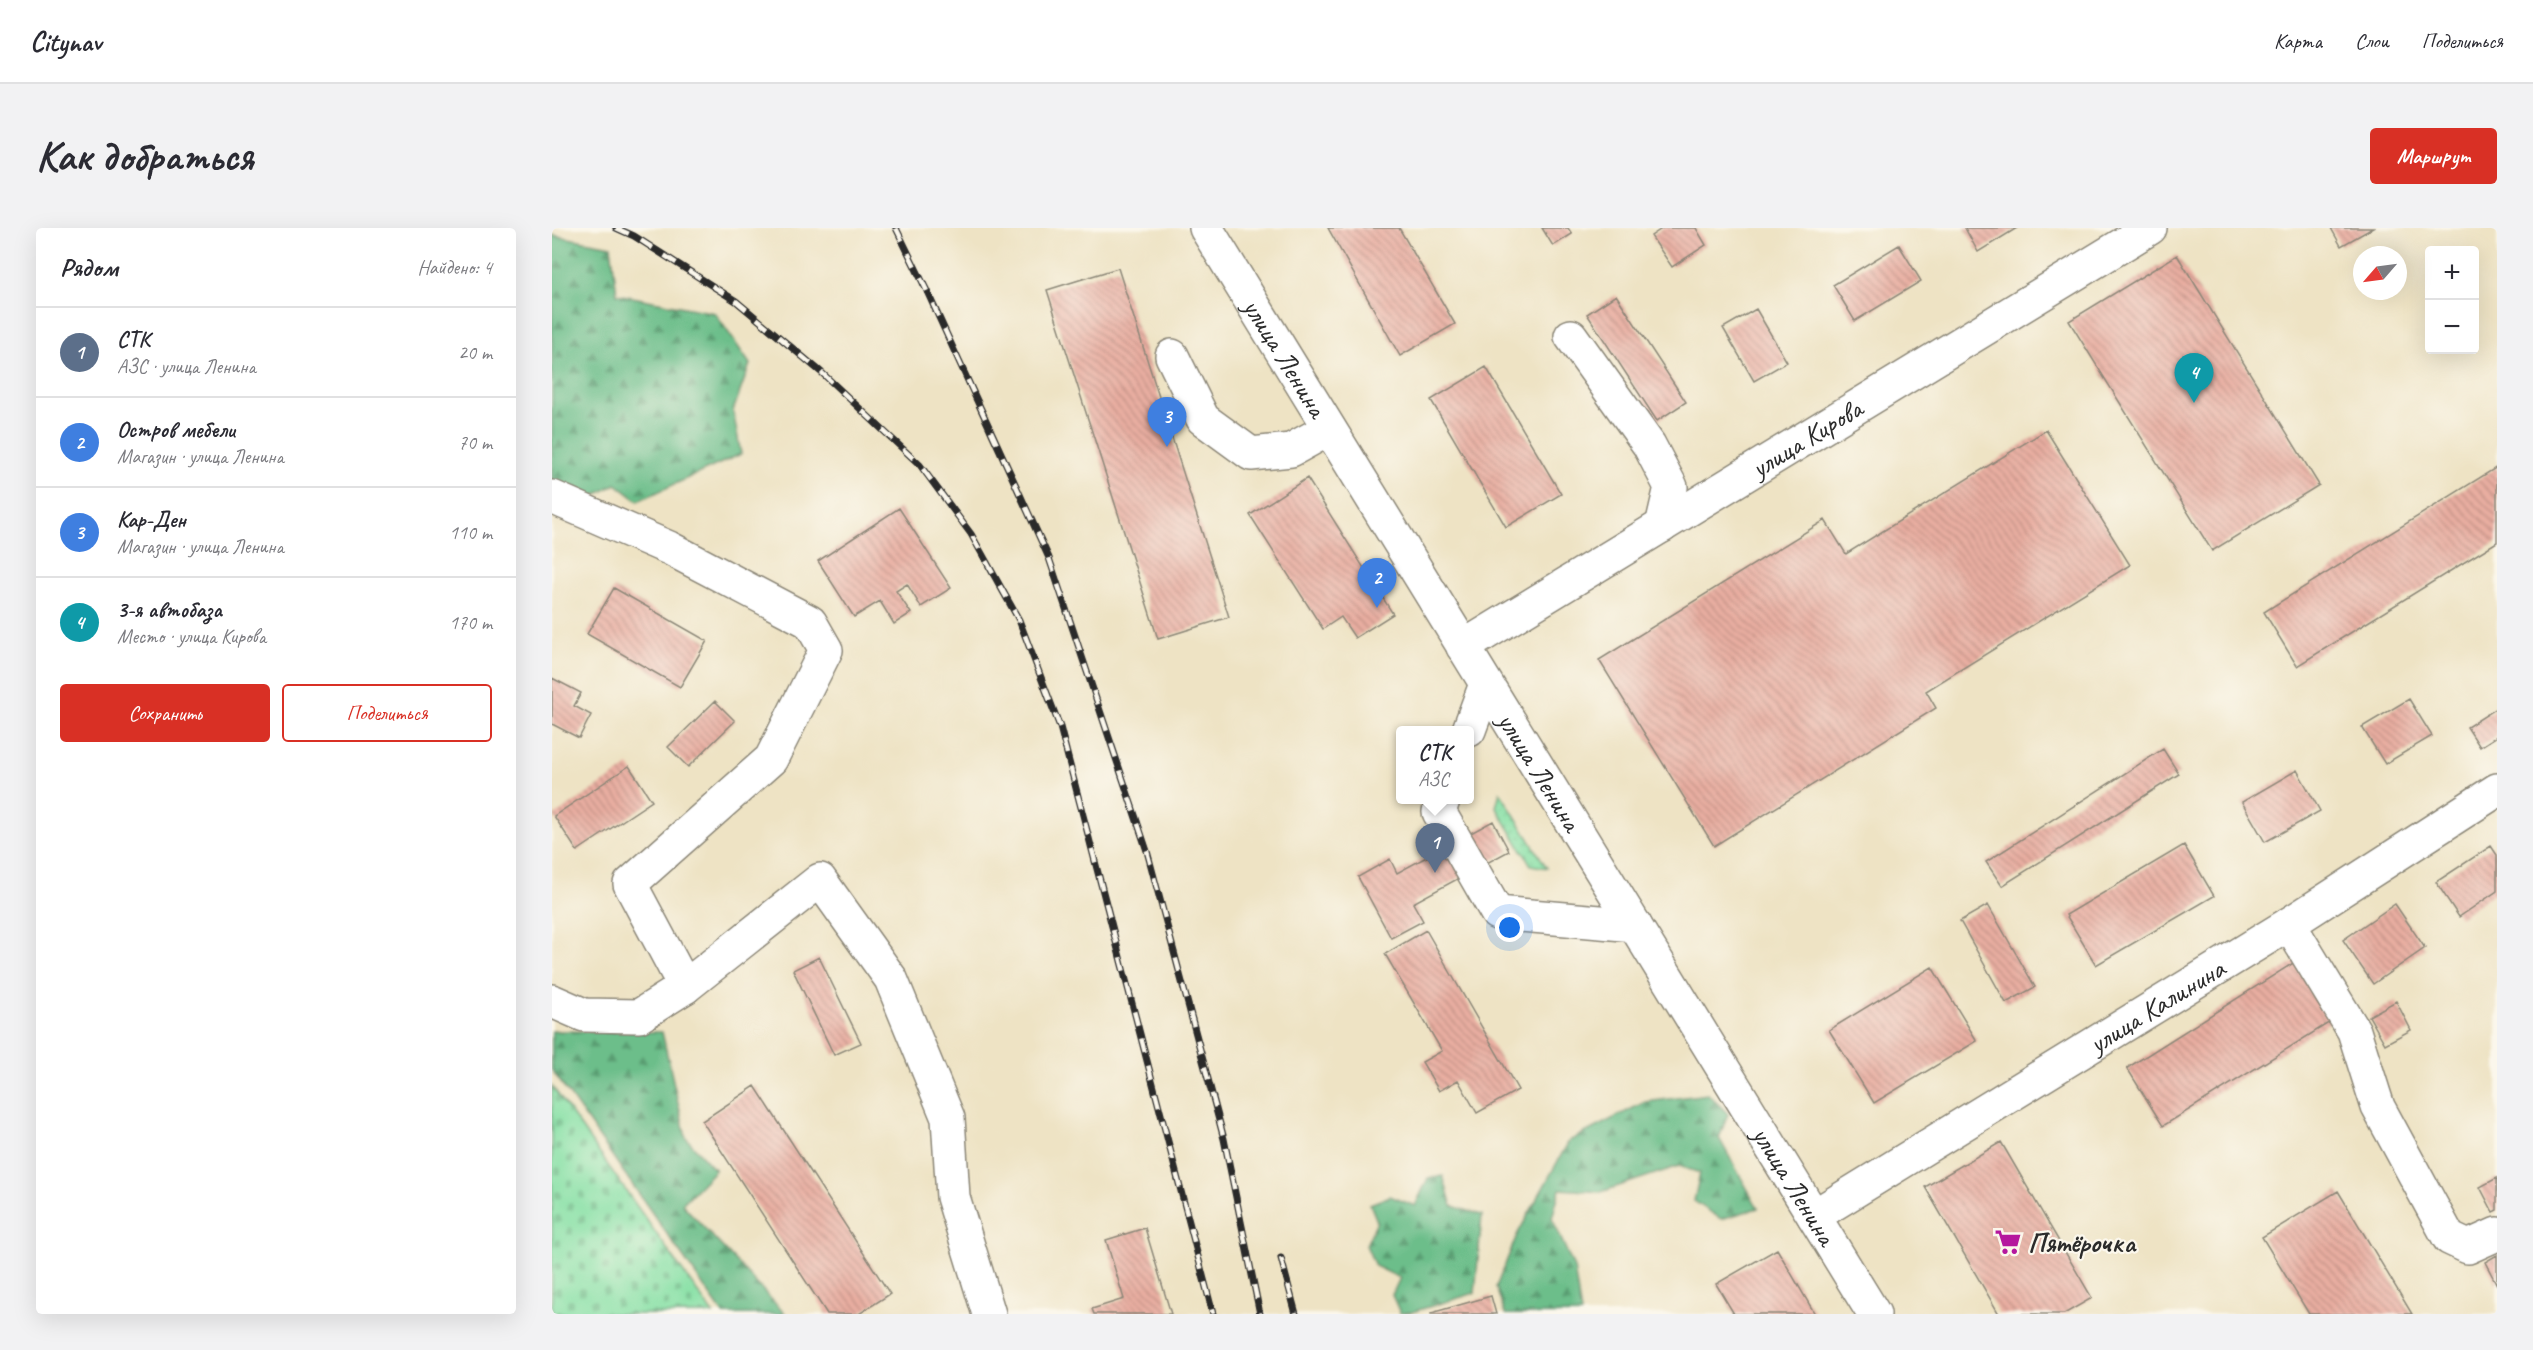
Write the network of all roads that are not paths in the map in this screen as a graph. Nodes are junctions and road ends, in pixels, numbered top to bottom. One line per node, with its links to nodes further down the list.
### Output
1 (2150, 228): 7 (street, улица Кирова)
2 (1209, 229): 5 (street, улица Ленина)
3 (1571, 336): 7 (street)
4 (1172, 356): 5 (street)
5 (1329, 429): 8 (street, улица Ленина)
6 (552, 497): 15 (street)
7 (1662, 526): 8 (street, улица Кирова)
8 (1463, 647): 9 (street, улица Ленина)
9 (1486, 684): 10 (street); 14 (street, улица Ленина)
10 (1470, 726)
11 (2497, 790): 13 (street, улица Калинина)
12 (1441, 804): 14 (street)
13 (2289, 924): 17 (street, улица Калинина); 18 (street)
14 (1635, 925): 17 (street, улица Ленина)
15 (685, 987): 16 (street); 19 (street)
16 (552, 1001)
17 (1814, 1216): 20 (street, улица Ленина)
18 (2497, 1234)
19 (990, 1314)
20 (1874, 1314)

